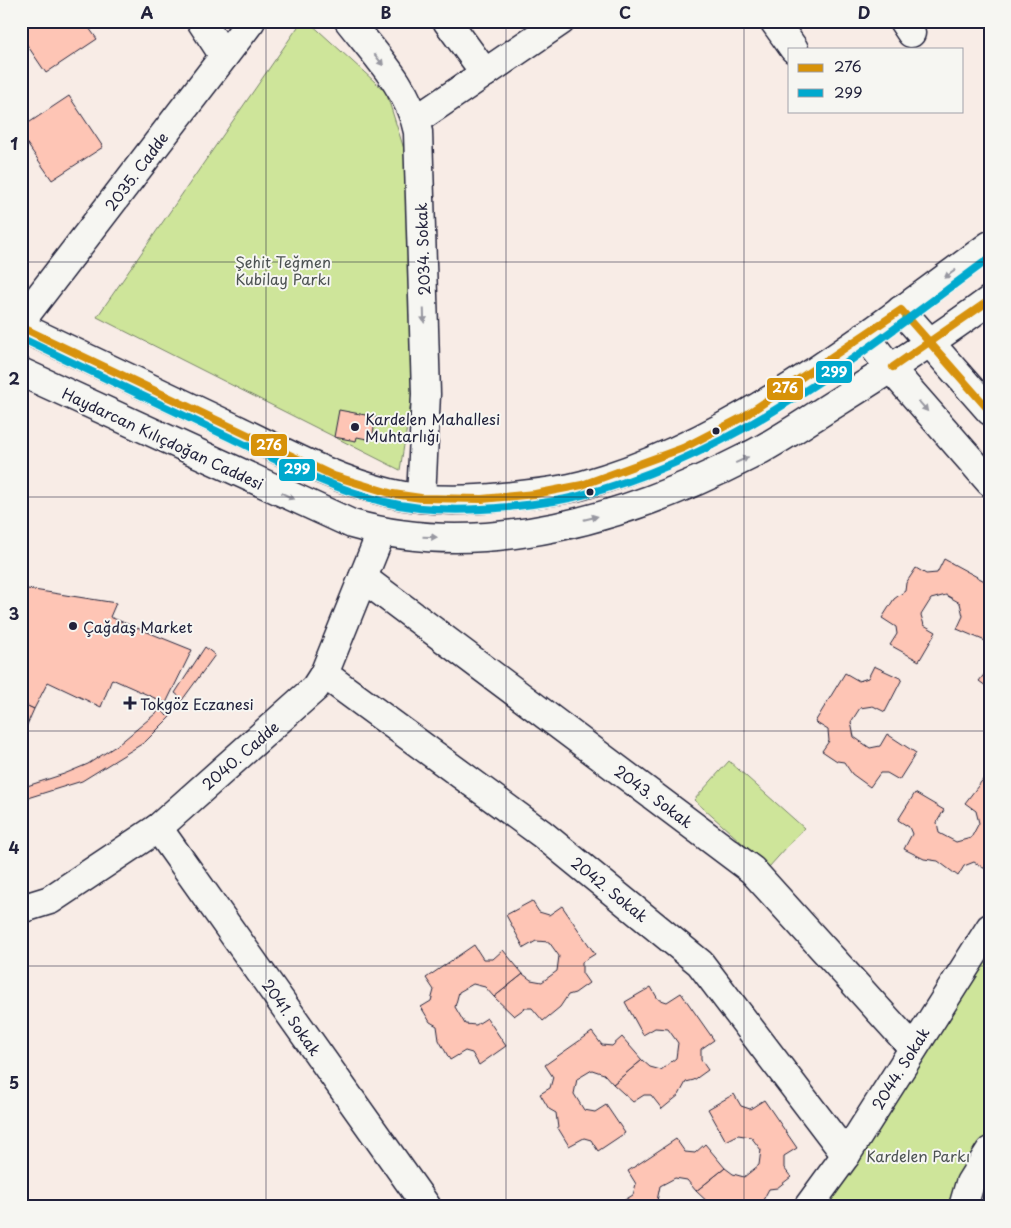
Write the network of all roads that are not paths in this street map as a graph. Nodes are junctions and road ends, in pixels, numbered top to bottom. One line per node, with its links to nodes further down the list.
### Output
1 (201, 21): 8 (street)
2 (251, 21): 8 (street, 2035. Cadde)
3 (349, 21): 10 (street, 2034. Sokak, one-way to 10)
4 (447, 21): 9 (street)
5 (561, 21): 9 (street)
6 (774, 21): 7 (street)
7 (793, 48)
8 (224, 56): 14 (street, 2035. Cadde)
9 (485, 73): 10 (street)
10 (416, 120): 23 (street, 2034. Sokak, one-way to 23)
11 (990, 245): 13 (street, one-way to 13)
12 (990, 300): 17 (street, Haydarcan Kılıçdoğan Caddesi)
13 (901, 310): 16 (street); 17 (street)
14 (21, 321)
15 (21, 327): 22 (street)
16 (865, 336): 18 (street); 23 (street)
17 (930, 343): 18 (street, Haydarcan Kılıçdoğan Caddesi); 20 (street)
18 (891, 369): 21 (street, one-way to 21); 24 (street, Haydarcan Kılıçdoğan Caddesi, one-way to 18)
19 (21, 372): 24 (street, Haydarcan Kılıçdoğan Caddesi, one-way to 24)
20 (990, 411)
21 (990, 482)
22 (393, 494): 23 (street); 24 (street, 2040. Cadde)
23 (421, 498)
24 (382, 533): 25 (street, 2040. Cadde)
25 (364, 578): 26 (street, 2040. Cadde); 30 (street, 2043. Sokak)
26 (324, 674): 27 (street, 2040. Cadde); 32 (street, 2042. Sokak)
27 (158, 828): 28 (street, 2040. Cadde); 33 (street, 2041. Sokak)
28 (21, 909)
29 (990, 928): 30 (street, 2044. Sokak)
30 (913, 1048): 32 (street, 2044. Sokak)
31 (990, 1151): 35 (street)
32 (846, 1155): 34 (street, 2044. Sokak)
33 (427, 1207)
34 (808, 1207)
35 (963, 1207)

